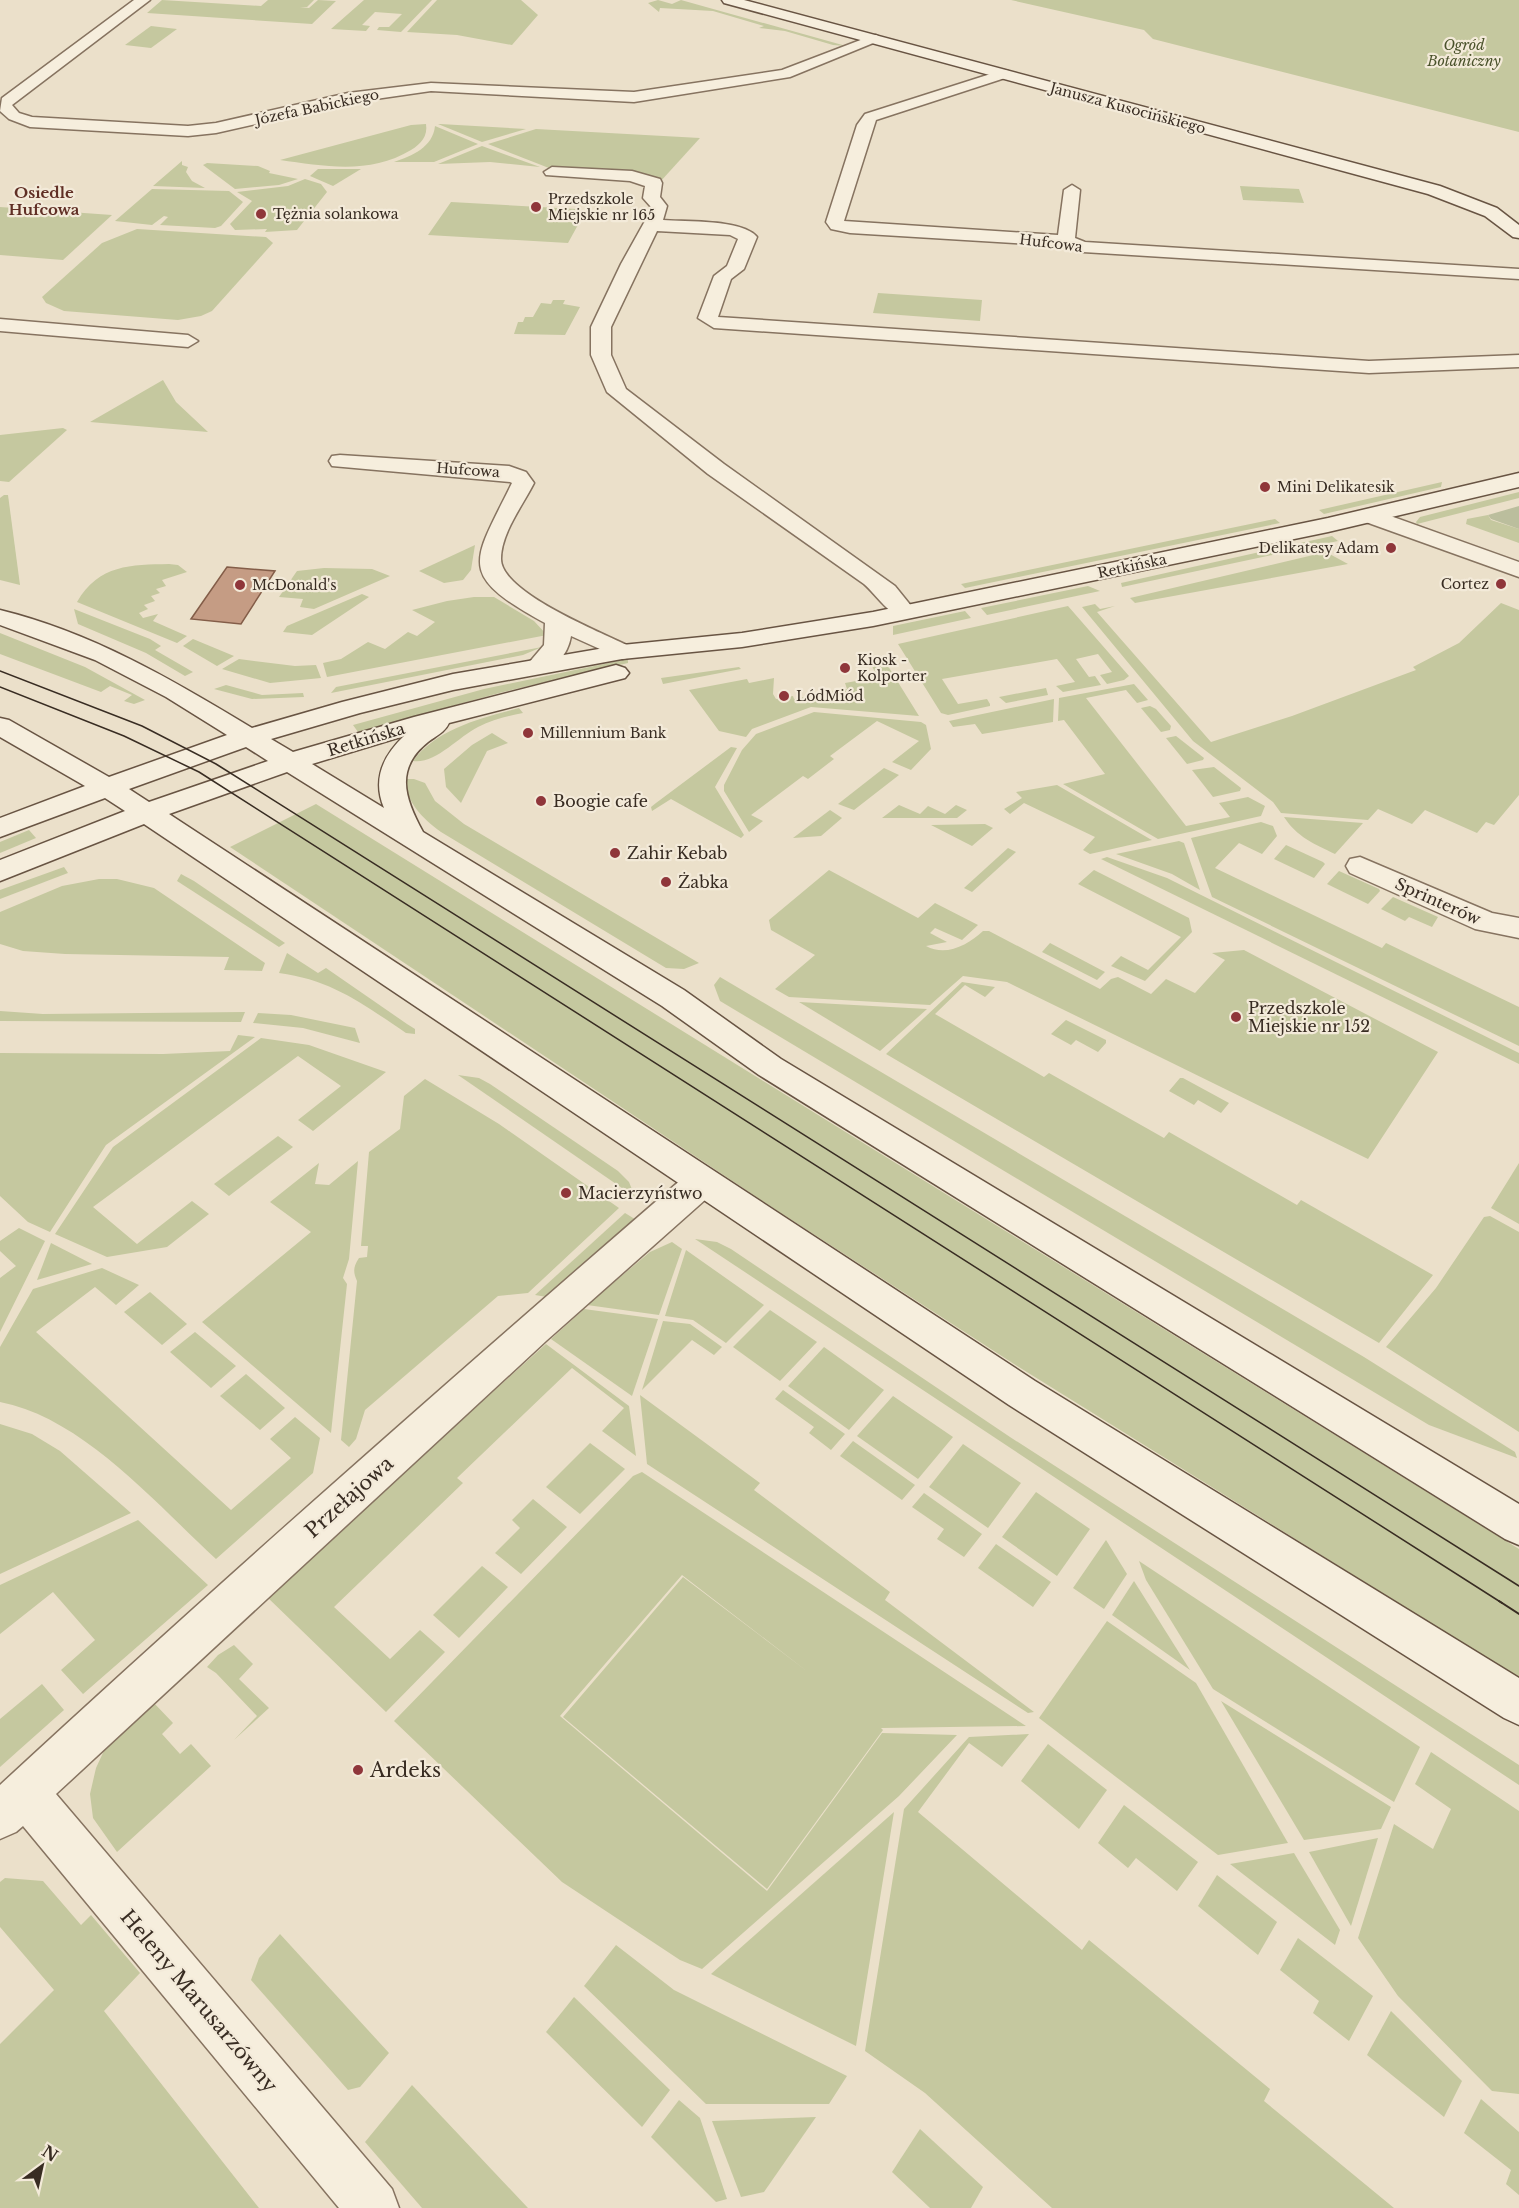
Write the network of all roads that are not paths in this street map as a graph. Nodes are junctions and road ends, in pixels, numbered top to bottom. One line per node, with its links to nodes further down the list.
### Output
1 (143, 0): 3 (street, Józefa Babickiego)
2 (729, 0): 3 (street, Janusza Kusocińskiego)
3 (876, 39): 4 (street, Janusza Kusocińskiego)
4 (1003, 74): 8 (street, Janusza Kusocińskiego); 9 (street, Hufcowa)
5 (552, 172): 7 (street)
6 (1072, 190): 9 (street)
7 (652, 225): 13 (street); 18 (street)
8 (1519, 233)
9 (1066, 241): 10 (street, Hufcowa)
10 (1519, 274)
11 (0, 325): 12 (street)
12 (188, 341)
13 (1519, 361)
14 (340, 461): 20 (street, Hufcowa)
15 (1519, 480): 16 (street, Retkińska)
16 (1371, 516): 17 (street); 18 (street, Retkińska)
17 (1519, 570)
18 (904, 612): 21 (street, Retkińska)
19 (0, 617): 26 (street)
20 (556, 619): 22 (street, Hufcowa); 23 (street)
21 (742, 640): 22 (street, Retkińska); 24 (street, Retkińska)
22 (622, 652): 23 (street, Retkińska)
23 (540, 665): 26 (street, Retkińska)
24 (453, 714): 27 (street, Retkińska); 31 (street)
25 (0, 726): 28 (street)
26 (247, 738): 27 (street); 28 (street, Retkińska)
27 (288, 763): 29 (street, Retkińska); 31 (street)
28 (105, 786): 29 (street); 30 (street, Retkińska)
29 (148, 813): 33 (street, Retkińska); 35 (street)
30 (0, 828)
31 (413, 839): 36 (street)
32 (1360, 866): 34 (street, Sprinterów)
33 (0, 871)
34 (1519, 928)
35 (702, 1182): 37 (street); 38 (street, Przełajowa)
36 (1519, 1526)
37 (1519, 1703)
38 (13, 1804): 39 (street, Heleny Marusarzówny)
39 (373, 2208)

